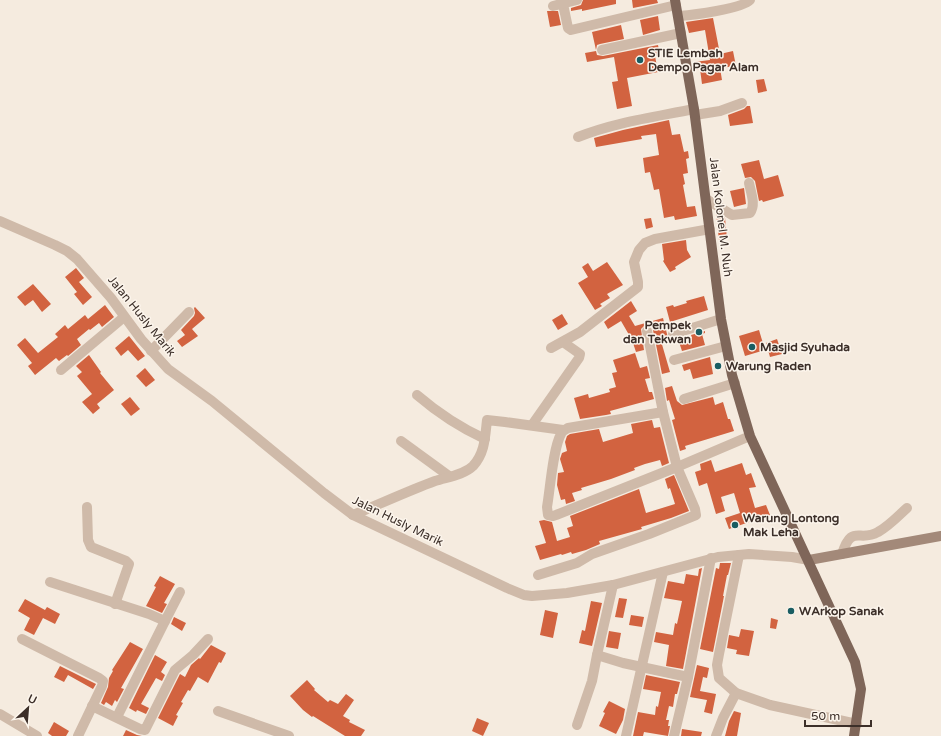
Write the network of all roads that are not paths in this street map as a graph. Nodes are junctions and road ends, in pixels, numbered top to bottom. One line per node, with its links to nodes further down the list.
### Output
1 (577, 0): 3 (street)
2 (750, 0): 4 (street)
3 (675, 2): 4 (main road, Jalan Kolonel M. Nuh)
4 (679, 16): 5 (main road, Jalan Kolonel M. Nuh)
5 (682, 33): 6 (street); 8 (main road, Jalan Kolonel M. Nuh)
6 (602, 50)
7 (742, 103): 8 (street)
8 (695, 112): 9 (street); 11 (main road, Jalan Kolonel M. Nuh)
9 (578, 137)
10 (750, 183): 11 (street)
11 (706, 199): 13 (main road, Jalan Kolonel M. Nuh)
12 (0, 221): 15 (street, Jalan Husly Marik)
13 (710, 229): 16 (main road, Jalan Kolonel M. Nuh); 19 (street)
14 (189, 312): 22 (street)
15 (124, 317): 22 (street, Jalan Husly Marik); 24 (street)
16 (721, 319): 18 (street); 20 (main road, Jalan Kolonel M. Nuh)
17 (646, 331): 28 (street)
18 (673, 334)
19 (563, 342): 21 (street); 29 (street)
20 (726, 346): 23 (street); 25 (main road, Jalan Kolonel M. Nuh)
21 (551, 348)
22 (151, 351): 38 (street, Jalan Husly Marik)
23 (674, 360)
24 (61, 370)
25 (735, 383): 27 (street); 31 (main road, Jalan Kolonel M. Nuh)
26 (417, 395): 32 (street)
27 (684, 399)
28 (662, 412): 30 (street); 34 (street)
29 (532, 426): 30 (street); 32 (street)
30 (564, 430): 34 (street)
31 (750, 436): 34 (street); 43 (main road, Jalan Kolonel M. Nuh)
32 (485, 438): 35 (street)
33 (400, 441): 35 (street)
34 (677, 467): 45 (street)
35 (450, 476): 38 (street)
36 (87, 507): 49 (street)
37 (907, 508): 40 (street)
38 (353, 515): 47 (street, Jalan Husly Marik)
39 (941, 536): 40 (street)
40 (842, 554): 43 (street)
41 (739, 555): 42 (street, Jalan Husly Marik); 43 (street, Jalan Husly Marik); 56 (street)
42 (711, 558): 44 (street, Jalan Husly Marik); 55 (street)
43 (809, 560): 62 (main road, Jalan Kolonel M. Nuh)
44 (663, 572): 47 (street, Jalan Husly Marik); 54 (street)
45 (538, 575)
46 (50, 582): 49 (street)
47 (613, 585): 53 (street)
48 (180, 592): 50 (street)
49 (115, 604): 50 (street)
50 (165, 621): 60 (street)
51 (22, 639): 57 (street)
52 (208, 639): 60 (street)
53 (597, 655): 54 (street); 61 (street)
54 (642, 667): 55 (street); 67 (street)
55 (688, 677): 68 (street)
56 (736, 693): 62 (street); 69 (street)
57 (92, 706): 60 (street); 65 (street)
58 (218, 711): 63 (street)
59 (0, 714): 64 (street)
60 (117, 717)
61 (577, 724)
62 (857, 724): 70 (main road, Jalan Kolonel M. Nuh)
63 (266, 732): 66 (street)
64 (37, 736)
65 (78, 736)
66 (289, 736)
67 (626, 736)
68 (674, 736)
69 (716, 736)
70 (854, 736)

